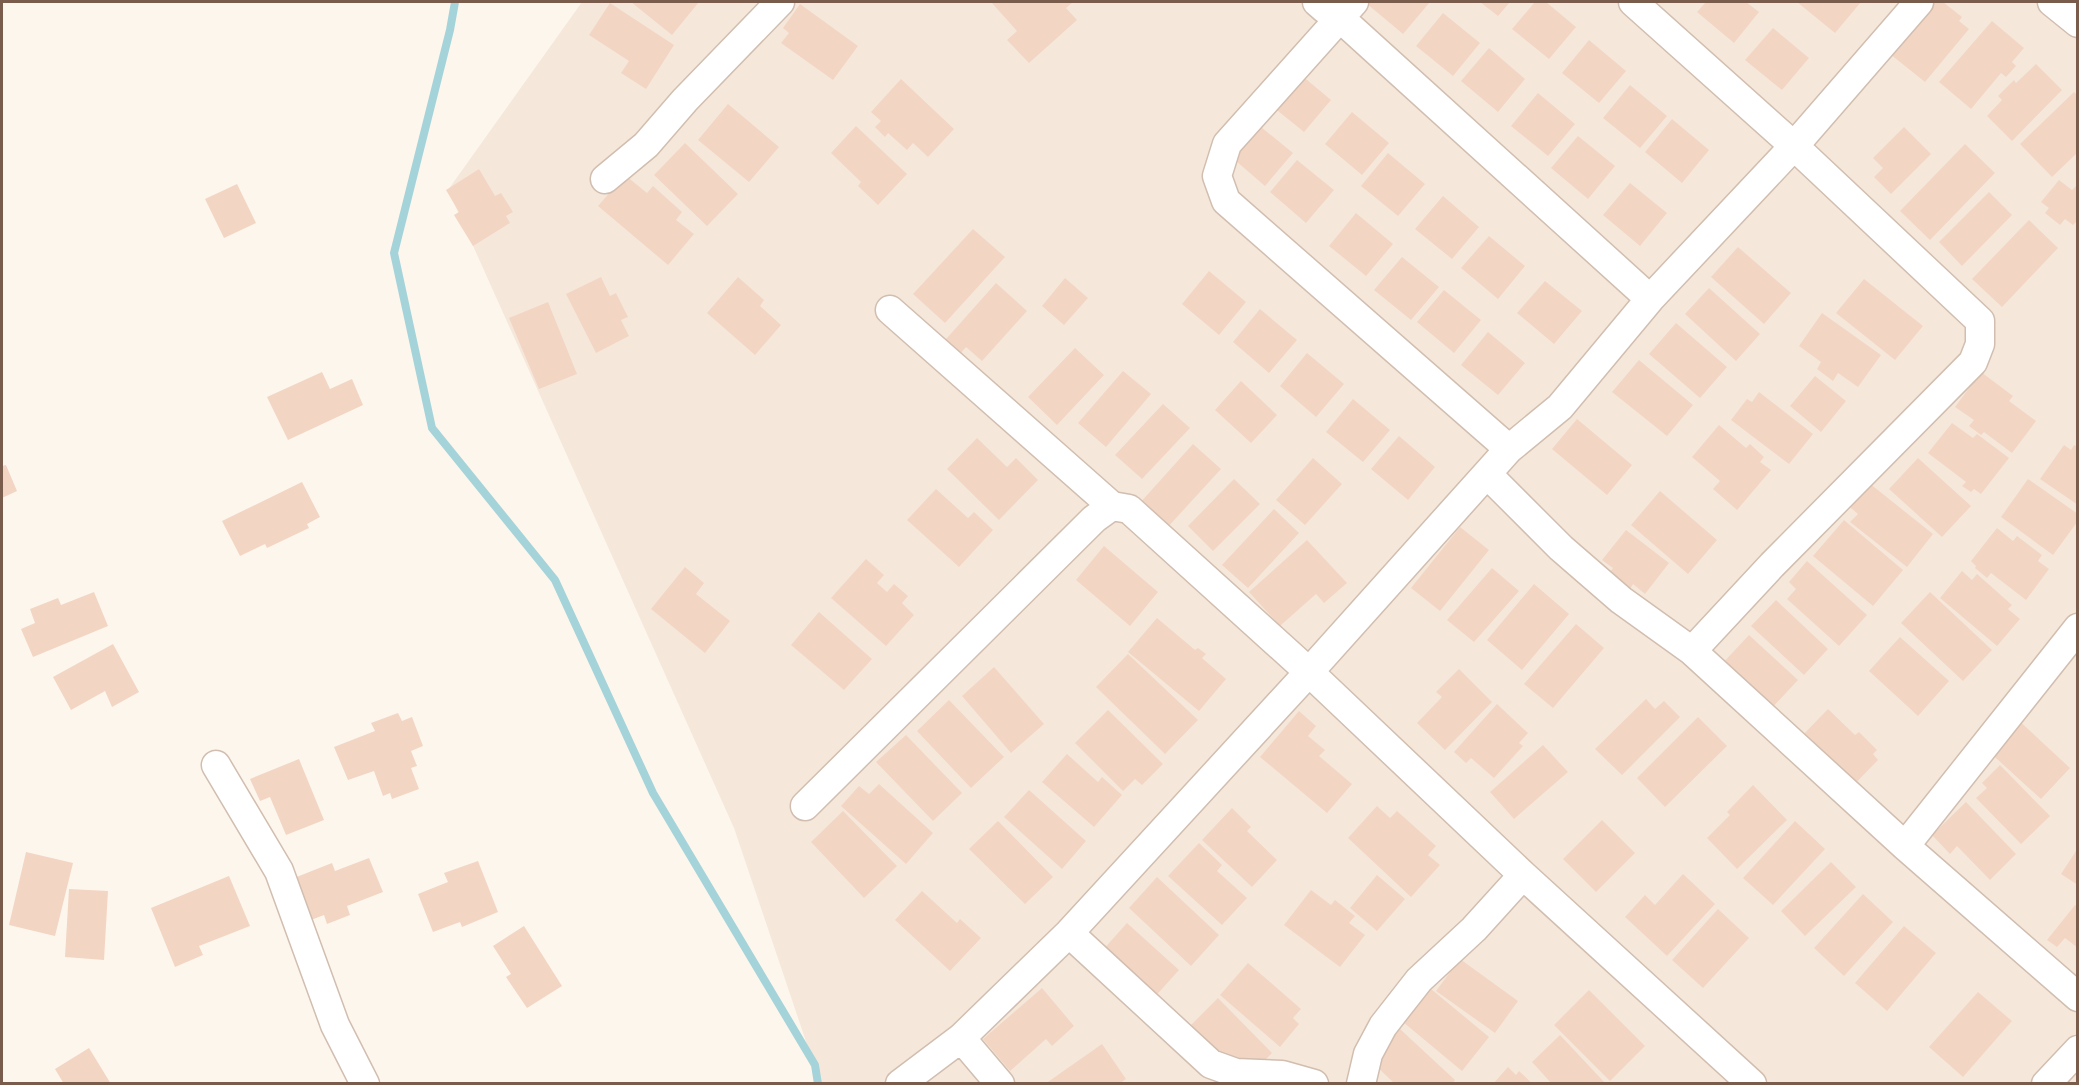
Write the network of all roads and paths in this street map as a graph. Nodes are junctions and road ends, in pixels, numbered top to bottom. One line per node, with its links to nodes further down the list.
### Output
1 (780, 2): 8 (street)
2 (1633, 2): 7 (street)
3 (1919, 2): 7 (street)
4 (2052, 2): 6 (street)
5 (1337, 7): 9 (street); 11 (street)
6 (2078, 23)
7 (1794, 146): 9 (street); 15 (street)
8 (605, 179)
9 (1650, 299): 11 (street)
10 (890, 310): 13 (street)
11 (1509, 449): 12 (street)
12 (1487, 474): 15 (street); 16 (street)
13 (1112, 506): 16 (street); 18 (street)
14 (2078, 628): 19 (street)
15 (1692, 651): 19 (street)
16 (1309, 672): 20 (street); 21 (street)
17 (216, 765): 25 (street)
18 (805, 806)
19 (1905, 846): 22 (street)
20 (1523, 875): 29 (street); 30 (street)
21 (1069, 933): 23 (street); 28 (street)
22 (2078, 997)
23 (962, 1038): 26 (street); 27 (street)
24 (2078, 1050): 31 (street)
25 (365, 1083)
26 (900, 1083)
27 (1000, 1083)
28 (1314, 1083)
29 (1361, 1083)
30 (1752, 1083)
31 (2046, 1083)

